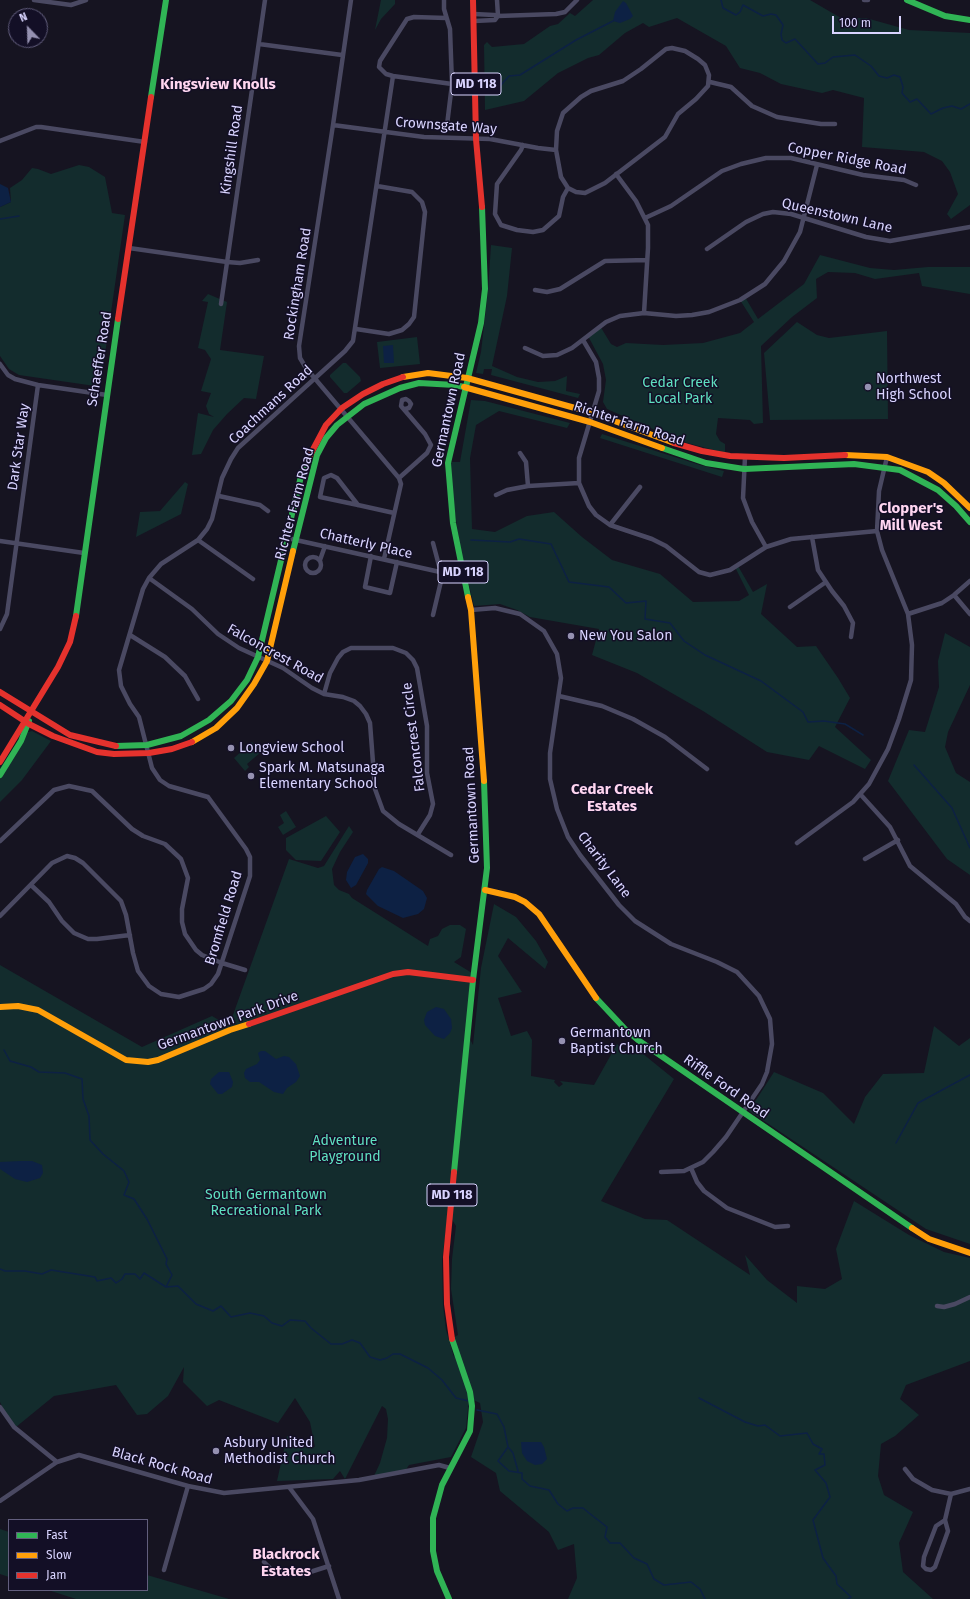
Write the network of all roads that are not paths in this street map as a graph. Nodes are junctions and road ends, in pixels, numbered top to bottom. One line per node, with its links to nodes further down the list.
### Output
1 (34, 0): 2 (street)
2 (86, 0)
3 (166, 0): 28 (main road, Schaeffer Road)
4 (265, 0): 17 (street, Kingshill Road)
5 (351, 0): 18 (street, Rockingham Road)
6 (444, 0): 14 (street)
7 (473, 0): 15 (main road, Germantown Road / MD 118)
8 (497, 0): 13 (street)
9 (577, 0): 13 (street)
10 (864, 0): 11 (street)
11 (868, 0)
12 (907, 0): 16 (main road)
13 (498, 16): 15 (street)
14 (446, 18): 19 (street); 21 (street)
15 (474, 18): 26 (main road, Germantown Road / MD 118)
16 (970, 20)
17 (259, 44): 18 (street); 43 (street, Kingshill Road)
18 (342, 55): 23 (street, Rockingham Road)
19 (393, 76): 21 (street); 25 (street, Coachmans Road)
20 (710, 82): 22 (street); 30 (street); 32 (street)
21 (452, 84): 24 (street)
22 (836, 124)
23 (333, 125): 25 (street, Crownsgate Way); 53 (street, Rockingham Road)
24 (447, 126)
25 (385, 132): 26 (street, Crownsgate Way); 33 (street, Coachmans Road)
26 (476, 139): 29 (street, Crownsgate Way); 52 (main road, Germantown Road / MD 118)
27 (0, 141): 28 (street)
28 (145, 142): 39 (main road, Schaeffer Road)
29 (523, 145): 30 (street, Crownsgate Way); 35 (street)
30 (556, 150): 35 (street)
31 (817, 165): 34 (street, Copper Ridge Road); 36 (street, Copper Ridge Road); 37 (street)
32 (616, 174): 35 (street); 36 (street)
33 (377, 186): 47 (street, Coachmans Road); 47 (street)
34 (916, 186)
35 (568, 188)
36 (645, 218): 42 (street)
37 (804, 218): 38 (street, Queenstown Lane); 40 (street, Queenstown Lane); 46 (street)
38 (970, 226)
39 (129, 248): 43 (street); 56 (main road, Schaeffer Road)
40 (707, 249)
41 (258, 260): 43 (street)
42 (647, 260): 44 (street); 46 (street)
43 (227, 262): 45 (street, Kingshill Road)
44 (535, 290)
45 (221, 304)
46 (644, 313): 48 (street)
47 (356, 329): 53 (street, Coachmans Road)
48 (583, 340): 49 (street); 59 (street)
49 (525, 348)
50 (0, 364): 51 (street)
51 (2, 370): 54 (street)
52 (467, 378): 55 (main road, Germantown Road / MD 118); 57 (main road, Richter Farm Road); 59 (main road, Richter Farm Road)
53 (314, 379): 57 (street, Rockingham Road); 72 (street, Coachmans Road)
54 (38, 385): 56 (street); 85 (street, Dark Star Way)
55 (465, 388): 60 (main road, Richter Farm Road); 61 (main road, Richter Farm Road); 101 (main road, Germantown Road / MD 118)
56 (106, 396): 89 (main road, Schaeffer Road)
57 (342, 408): 60 (street, Rockingham Road); 81 (main road, Richter Farm Road)
58 (405, 409): 67 (street)
59 (593, 413): 61 (street); 63 (main road, Richter Farm Road)
60 (348, 416): 67 (street, Rockingham Road); 83 (main road, Richter Farm Road)
61 (590, 422): 66 (main road, Richter Farm Road); 68 (street)
62 (520, 453): 69 (street)
63 (745, 457): 64 (main road, Richter Farm Road); 66 (street)
64 (887, 457): 65 (street); 74 (main road, Richter Farm Road)
65 (884, 467): 66 (main road, Richter Farm Road); 77 (main road, Richter Farm Road); 79 (street)
66 (744, 469): 88 (street)
67 (399, 478): 76 (street)
68 (579, 483): 69 (street); 78 (street)
69 (528, 486): 71 (street)
70 (640, 487): 78 (street)
71 (496, 495)
72 (219, 496): 75 (street); 82 (street, Coachmans Road)
73 (358, 505): 73 (street); 76 (street)
74 (970, 508)
75 (268, 511)
76 (394, 513): 92 (street)
77 (970, 522)
78 (610, 525): 88 (street)
79 (877, 531): 80 (street); 102 (street)
80 (812, 537): 88 (street); 98 (street)
81 (287, 538): 83 (street, Chatterly Place); 108 (main road, Richter Farm Road)
82 (198, 540): 95 (street, Coachmans Road); 96 (street)
83 (297, 540): 87 (street, Chatterly Place); 109 (main road, Richter Farm Road)
84 (0, 541): 85 (street)
85 (17, 542): 89 (street); 105 (street, Dark Star Way)
86 (433, 542): 94 (street)
87 (325, 546): 90 (street, Chatterly Place); 91 (street)
88 (766, 547)
89 (84, 553): 115 (main road, Schaeffer Road)
90 (371, 556): 92 (street, Chatterly Place); 93 (street)
91 (320, 560)
92 (384, 560): 93 (street, Chatterly Place)
93 (397, 562): 94 (street, Chatterly Place)
94 (440, 572): 104 (street)
95 (149, 578): 106 (street, Coachmans Road); 108 (street, Falconcrest Road)
96 (253, 580)
97 (970, 581): 99 (street)
98 (826, 582): 100 (street); 107 (street)
99 (954, 595): 102 (street); 103 (street)
100 (790, 607)
101 (471, 610): 112 (street, Charity Lane); 134 (main road, Germantown Road / MD 118)
102 (908, 614): 124 (street)
103 (970, 614)
104 (433, 616)
105 (0, 629)
106 (130, 635): 113 (street); 119 (street, Coachmans Road)
107 (851, 637)
108 (258, 657): 109 (street, Falconcrest Road); 119 (main road, Richter Farm Road)
109 (267, 660): 111 (street, Falconcrest Road); 120 (main road, Richter Farm Road)
110 (0, 692): 115 (main road, Richter Farm Road)
111 (324, 694): 126 (street, Falconcrest Road); 126 (street, Falconcrest Circle)
112 (559, 696): 122 (street); 142 (street, Charity Lane)
113 (198, 699)
114 (0, 705): 116 (main road, Richter Farm Road)
115 (30, 712): 116 (main road, Schaeffer Road); 119 (main road, Richter Farm Road)
116 (26, 722): 117 (main road, Richter Farm Road); 118 (main road, Schaeffer Road); 121 (main road, Schaeffer Road)
117 (42, 730): 118 (main road); 120 (main road, Richter Farm Road)
118 (21, 741): 123 (main road, Schaeffer Road)
119 (147, 744): 120 (street, Bromfield Road)
120 (149, 753): 138 (street, Bromfield Road)
121 (0, 762)
122 (707, 769)
123 (0, 775)
124 (861, 795): 128 (street); 130 (street)
125 (0, 833): 127 (street)
126 (418, 834): 131 (street, Falconcrest Road)
127 (4, 837): 129 (street); 138 (street)
128 (898, 840): 132 (street); 136 (street)
129 (0, 841)
130 (797, 843)
131 (451, 855)
132 (865, 859)
133 (31, 885): 135 (street, Bromfield Road); 137 (street); 137 (street, Bromfield Road)
134 (485, 890): 140 (main road, Germantown Road / MD 118); 142 (main road, Riffle Ford Road)
135 (0, 916)
136 (970, 921)
137 (130, 935): 138 (street, Bromfield Road)
138 (222, 963): 139 (street)
139 (245, 970)
140 (473, 980): 141 (main road, Germantown Park Drive); 151 (main road, Germantown Road / MD 118)
141 (0, 1007)
142 (741, 1113): 143 (street, Charity Lane); 146 (main road, Riffle Ford Road)
143 (691, 1168): 144 (street, Charity Lane); 145 (street)
144 (661, 1172)
145 (788, 1226)
146 (970, 1253)
147 (970, 1297): 148 (street)
148 (937, 1306)
149 (0, 1407): 150 (street)
150 (57, 1462): 153 (street, Black Rock Road); 157 (street, Black Rock Road)
151 (450, 1468): 154 (street, Black Rock Road); 163 (main road, Germantown Road / MD 118)
152 (905, 1469): 156 (street)
153 (188, 1486): 154 (street, Black Rock Road); 161 (street)
154 (289, 1487): 160 (street)
155 (970, 1489): 156 (street)
156 (951, 1494): 158 (street)
157 (0, 1501)
158 (945, 1520): 158 (street)
159 (264, 1562): 160 (street)
160 (329, 1566): 162 (street)
161 (164, 1570)
162 (339, 1599)
163 (449, 1599)

